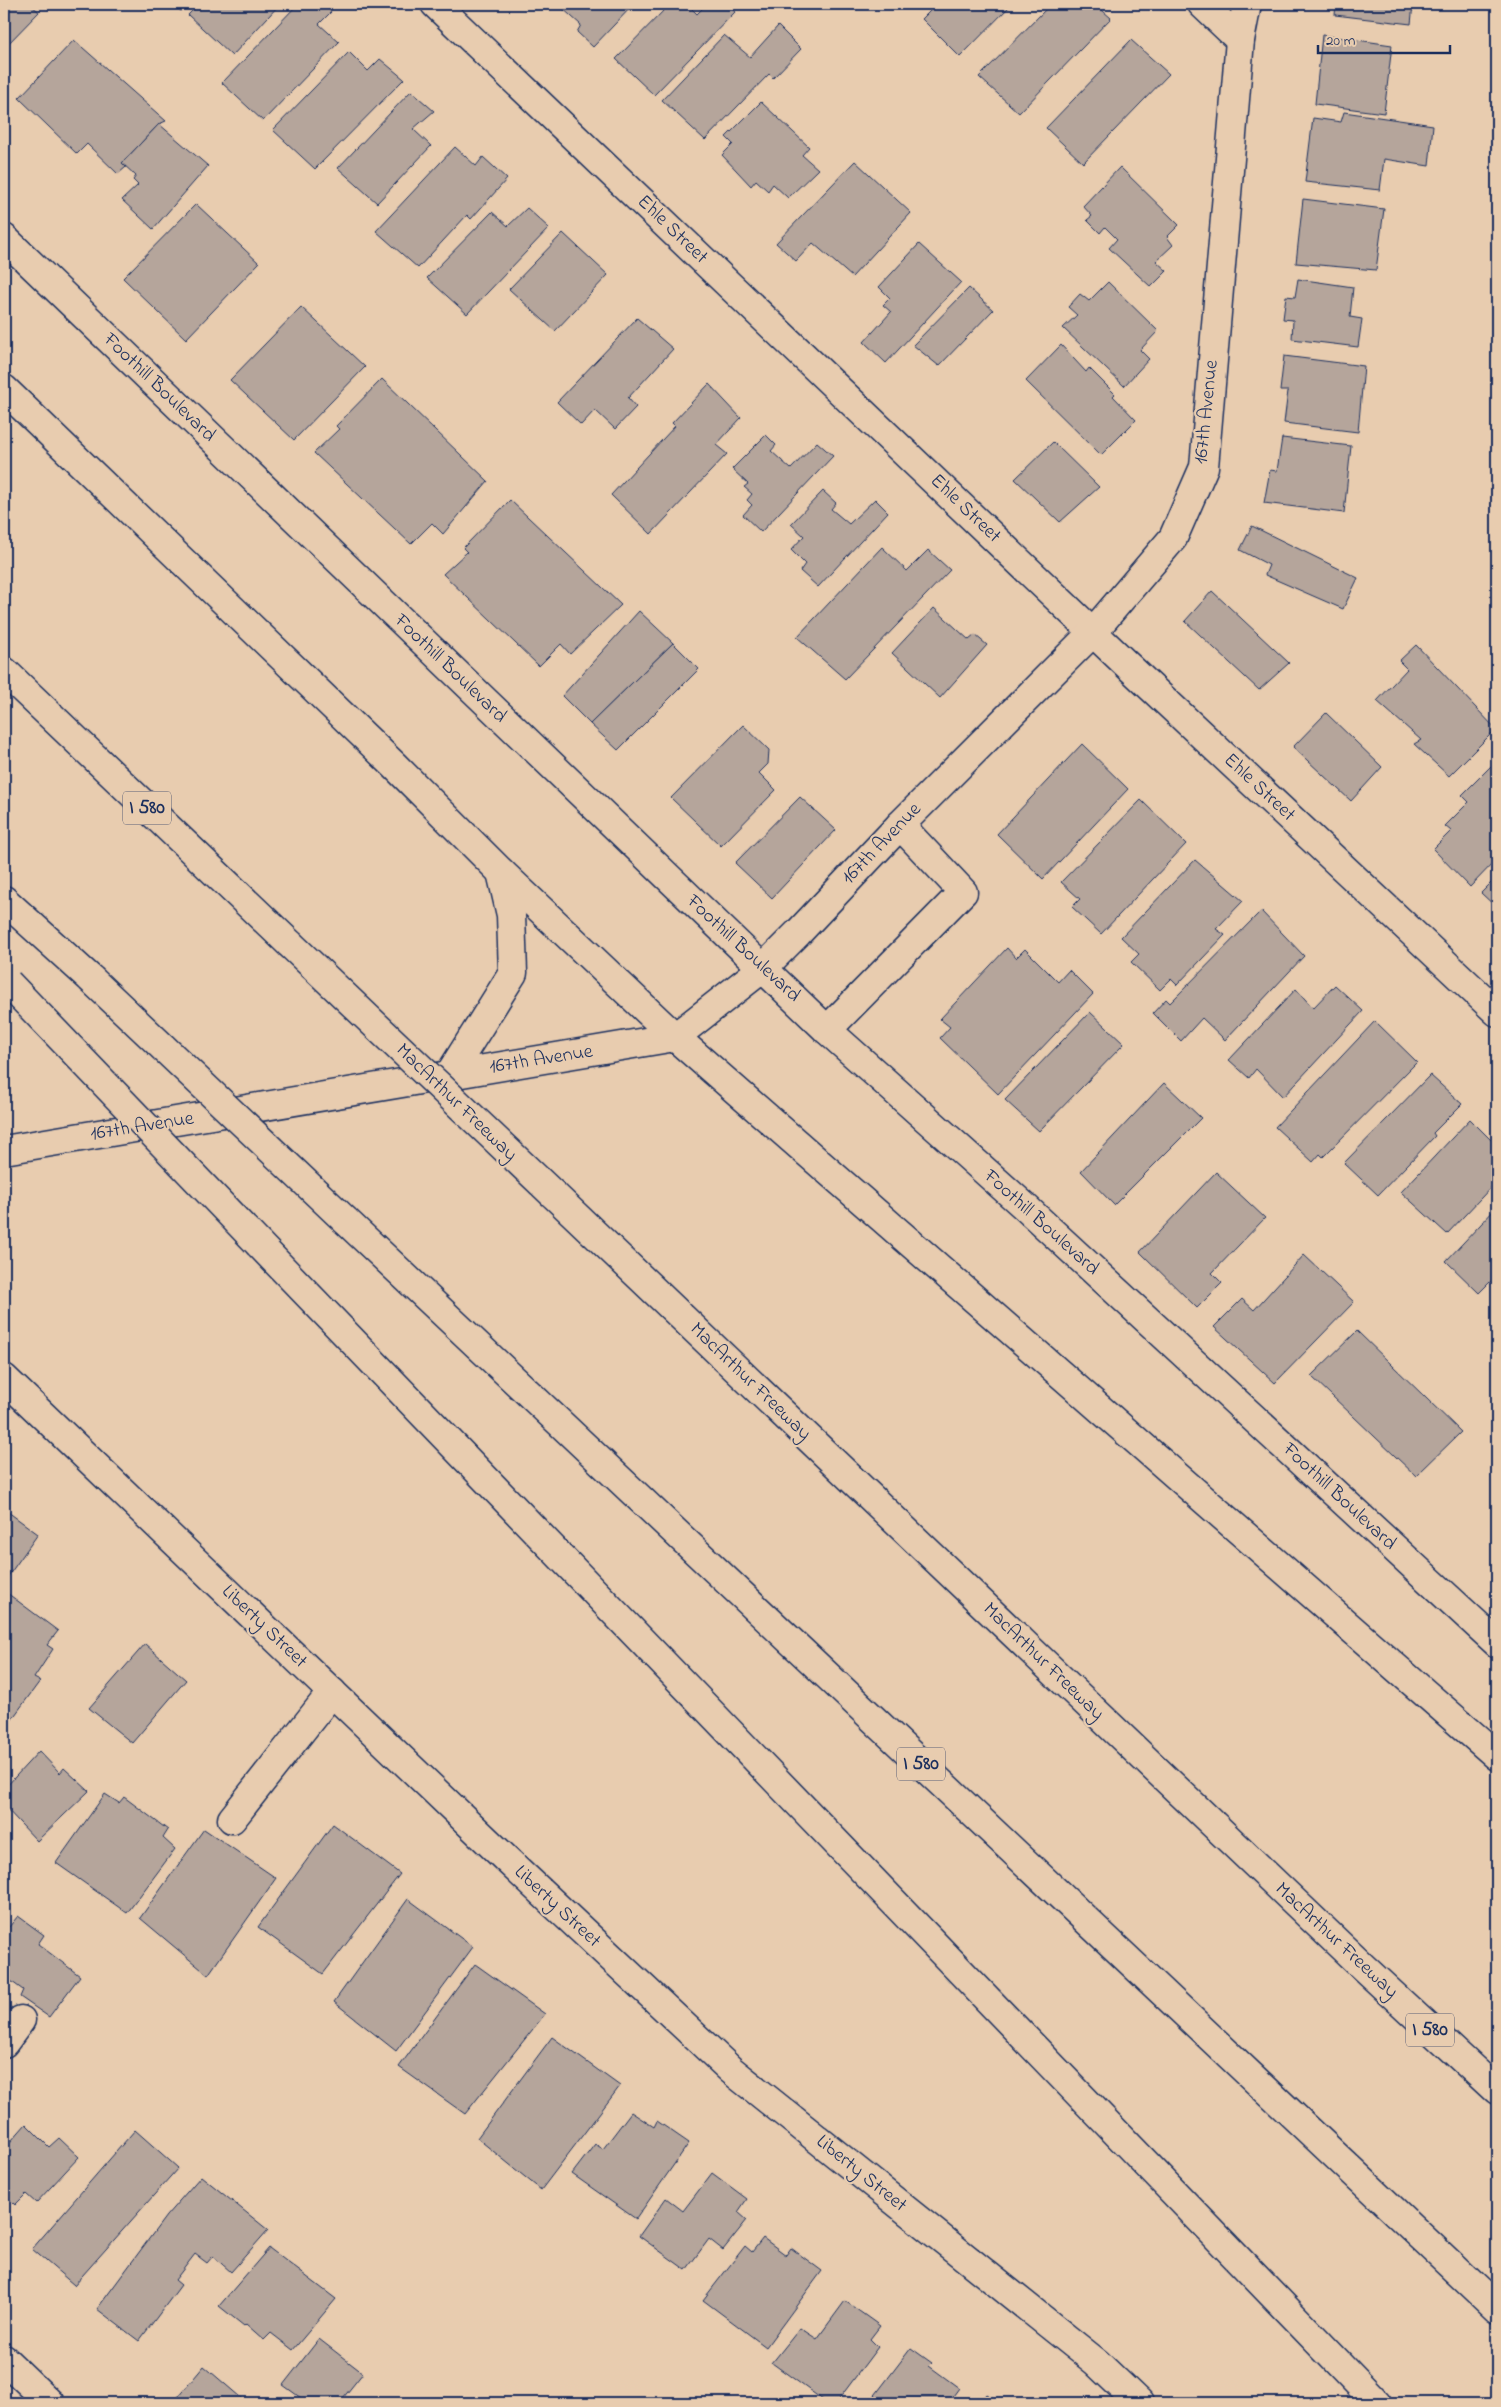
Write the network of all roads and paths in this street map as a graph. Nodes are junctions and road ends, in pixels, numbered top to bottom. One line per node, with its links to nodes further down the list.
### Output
1 (435, 4): 7 (main road, Ehle Street)
2 (1202, 4): 4 (main road)
3 (1246, 4): 4 (main road, 167th Avenue)
4 (1240, 40): 7 (main road, 167th Avenue)
5 (4, 238): 12 (main road, Foothill Boulevard)
6 (4, 389): 10 (main road)
7 (1093, 632): 9 (main road, 167th Avenue); 14 (main road, Ehle Street)
8 (4, 671): 25 (main road, MacArthur Freeway / I 580, bridge)
9 (900, 825): 12 (main road, 167th Avenue); 15 (main road)
10 (501, 872): 16 (main road); 17 (main road)
11 (4, 900): 30 (main road, I 580, bridge)
12 (763, 968): 15 (main road, Foothill Boulevard); 16 (main road, 167th Avenue)
13 (6, 981): 34 (main road, bridge)
14 (1497, 1012)
15 (827, 1030): 21 (main road, Foothill Boulevard)
16 (675, 1038): 17 (main road, 167th Avenue); 23 (main road)
17 (449, 1075): 18 (main road, 167th Avenue)
18 (14, 1148): 19 (main road)
19 (4, 1168)
20 (4, 1378): 22 (main road, Liberty Street)
21 (1497, 1643)
22 (332, 1692): 24 (main road); 33 (main road, Liberty Street)
23 (1497, 1756)
24 (232, 1819)
25 (1364, 1968): 28 (main road, MacArthur Freeway / I 580); 29 (main road)
26 (21, 2020): 27 (main road)
27 (4, 2043)
28 (1497, 2092)
29 (1497, 2108)
30 (1497, 2308)
31 (4, 2359): 32 (main road)
32 (50, 2403)
33 (1139, 2403)
34 (1377, 2403)

